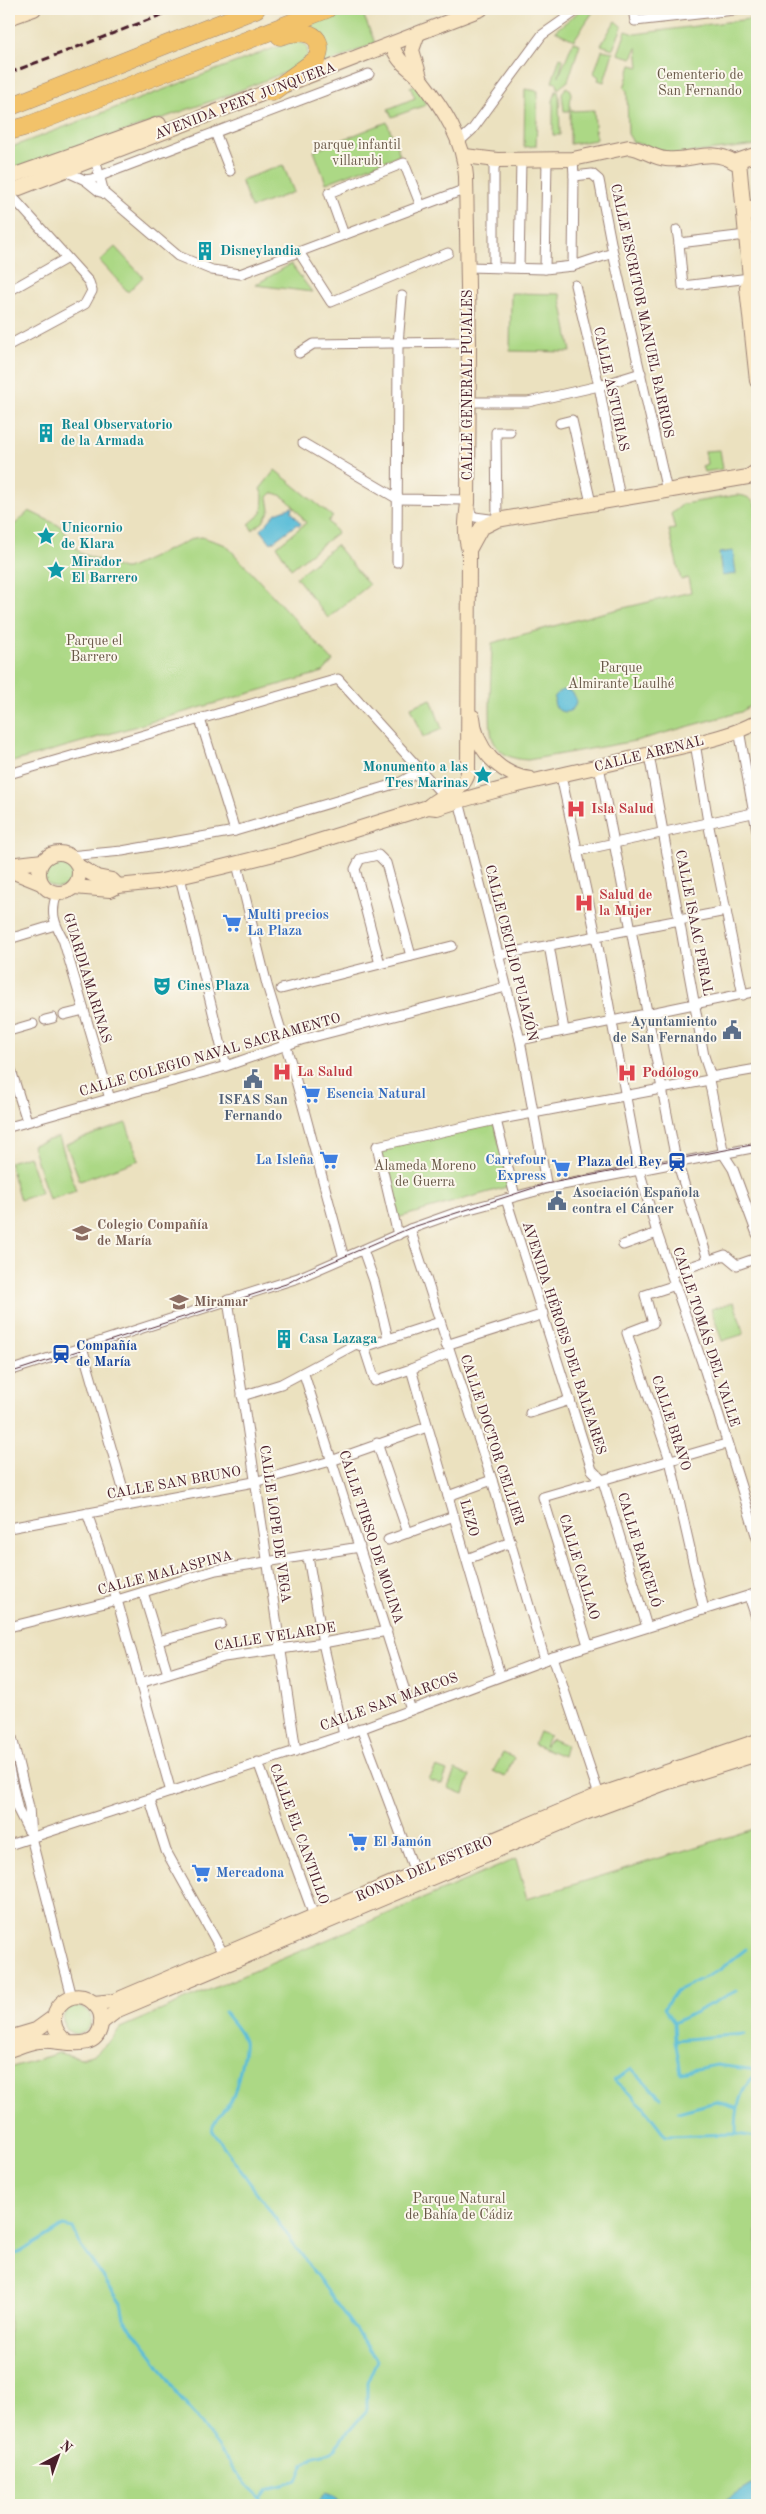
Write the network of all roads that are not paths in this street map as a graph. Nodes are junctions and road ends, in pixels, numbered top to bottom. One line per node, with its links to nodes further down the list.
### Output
1 (34, 9): 8 (street)
2 (256, 9): 17 (highway)
3 (327, 9): 11 (highway)
4 (481, 9): 9 (street, AVENIDA PERY JUNQUERA)
5 (579, 9): 24 (street)
6 (633, 9): 7 (street)
7 (743, 9)
8 (9, 18)
9 (417, 36): 10 (street, AVENIDA PERY JUNQUERA); 14 (street)
10 (396, 43): 12 (street, AVENIDA PERY JUNQUERA); 13 (street); 14 (street)
11 (236, 44): 18 (highway); 22 (highway)
12 (369, 54): 13 (street); 18 (street, AVENIDA PERY JUNQUERA)
13 (400, 61): 16 (street)
14 (416, 66): 16 (street)
15 (369, 74): 23 (street)
16 (421, 80): 24 (street, CALLE GENERAL PUJALES)
17 (70, 83): 19 (highway); 20 (highway)
18 (272, 92): 21 (street, AVENIDA PERY JUNQUERA)
19 (9, 97)
20 (9, 107)
21 (227, 108): 27 (street, AVENIDA PERY JUNQUERA); 37 (street)
22 (9, 131)
23 (215, 132): 34 (street); 35 (street)
24 (460, 141): 26 (street, CALLE GENERAL PUJALES)
25 (757, 154): 32 (street)
26 (465, 156): 29 (street); 39 (street, CALLE GENERAL PUJALES)
27 (95, 159): 33 (street, AVENIDA PERY JUNQUERA); 35 (street)
28 (573, 159): 31 (street); 32 (street); 36 (street)
29 (496, 160): 30 (street); 54 (street)
30 (521, 160): 31 (street); 55 (street)
31 (547, 160): 56 (street)
32 (739, 161): 43 (street)
33 (65, 170): 38 (street); 40 (street, AVENIDA PERY JUNQUERA)
34 (230, 171)
35 (99, 176): 38 (street); 41 (street)
36 (574, 176): 50 (street, CALLE ESCRITOR MANUEL BARRIOS); 52 (street)
37 (9, 177)
38 (85, 180): 41 (street)
39 (466, 189): 42 (street); 53 (street, CALLE GENERAL PUJALES)
40 (9, 192): 51 (street)
41 (104, 193): 48 (street)
42 (421, 206): 46 (street); 46 (street)
43 (751, 208): 45 (street)
44 (677, 230): 47 (street)
45 (750, 231): 47 (street); 57 (street)
46 (344, 235): 48 (street)
47 (679, 243): 57 (street)
48 (299, 252): 49 (street)
49 (448, 253)
50 (613, 253): 52 (street); 66 (street, CALLE ESCRITOR MANUEL BARRIOS)
51 (67, 258): 59 (street); 63 (street)
52 (573, 266): 56 (street)
53 (467, 267): 54 (street); 62 (street, CALLE GENERAL PUJALES)
54 (494, 267): 55 (street)
55 (519, 268): 56 (street)
56 (545, 269)
57 (750, 278): 61 (street)
58 (575, 285): 68 (street, CALLE ASTURIAS)
59 (9, 290)
60 (402, 296): 64 (street)
61 (755, 321): 67 (street)
62 (469, 342): 64 (street); 69 (street, CALLE GENERAL PUJALES)
63 (9, 344)
64 (398, 344): 65 (street); 76 (street)
65 (299, 352)
66 (642, 373): 68 (street); 74 (street, CALLE ESCRITOR MANUEL BARRIOS)
67 (757, 381)
68 (598, 386): 69 (street); 75 (street, CALLE ASTURIAS)
69 (469, 402): 77 (street, CALLE GENERAL PUJALES)
70 (560, 423): 78 (street)
71 (510, 432): 79 (street)
72 (303, 443): 76 (street)
73 (754, 476): 74 (street)
74 (667, 491): 75 (street)
75 (620, 498): 78 (street)
76 (398, 499): 77 (street); 81 (street)
77 (468, 502): 79 (street); 80 (street, CALLE GENERAL PUJALES)
78 (591, 503): 79 (street)
79 (497, 520): 80 (street)
80 (469, 550): 82 (street, CALLE GENERAL PUJALES)
81 (397, 562)
82 (469, 702): 92 (street); 93 (street)
83 (200, 719): 89 (street); 90 (street); 98 (street)
84 (757, 722): 85 (street, CALLE ARENAL)
85 (739, 730): 86 (street, CALLE ARENAL); 96 (street)
86 (695, 743): 87 (street, CALLE ARENAL); 97 (street)
87 (649, 755): 88 (street, CALLE ARENAL); 100 (street, CALLE ISAAC PERAL)
88 (599, 766): 91 (street, CALLE ARENAL); 101 (street)
89 (422, 770): 93 (street); 98 (street)
90 (9, 774)
91 (561, 776): 92 (street, CALLE ARENAL); 102 (street, CALLE TOMÁS DEL VALLE)
92 (539, 780): 94 (street, CALLE ARENAL)
93 (444, 796): 95 (street)
94 (459, 801): 95 (street, CALLE ARENAL); 121 (street, CALLE CECILIO PUJAZÓN)
95 (428, 807): 105 (street)
96 (755, 813): 97 (street); 99 (street)
97 (708, 822): 100 (street); 113 (street)
98 (235, 831): 104 (street)
99 (757, 831)
100 (663, 834): 101 (street); 114 (street, CALLE ISAAC PERAL)
101 (613, 842): 102 (street); 116 (street)
102 (578, 851): 117 (street, CALLE TOMÁS DEL VALLE)
103 (43, 861): 104 (street); 106 (street); 109 (street)
104 (73, 861): 110 (street); 111 (street)
105 (237, 864): 108 (street); 137 (street)
106 (9, 865)
107 (9, 870): 109 (street)
108 (180, 876): 110 (street); 138 (street)
109 (41, 883): 112 (street)
110 (118, 886): 111 (street)
111 (74, 887): 112 (street)
112 (57, 894): 115 (street, GUARDIAMARINAS)
113 (726, 911): 114 (street); 127 (street)
114 (680, 920): 116 (street); 128 (street, CALLE ISAAC PERAL)
115 (55, 925): 118 (street); 129 (street, GUARDIAMARINAS)
116 (632, 930): 117 (street); 130 (street)
117 (596, 936): 120 (street); 132 (street, CALLE TOMÁS DEL VALLE)
118 (9, 939)
119 (452, 946): 122 (street)
120 (549, 946): 121 (street); 134 (street)
121 (500, 954): 124 (street, CALLE CECILIO PUJAZÓN)
122 (411, 956): 123 (street); 123 (street)
123 (380, 964): 125 (street)
124 (506, 987): 136 (street, CALLE CECILIO PUJAZÓN); 137 (street, CALLE COLEGIO NAVAL SACRAMENTO)
125 (281, 989)
126 (757, 991): 127 (street)
127 (742, 995): 128 (street)
128 (695, 1005): 130 (street); 141 (street, CALLE ISAAC PERAL)
129 (84, 1010): 131 (street); 144 (street, GUARDIAMARINAS)
130 (647, 1014): 132 (street); 142 (street)
131 (64, 1015)
132 (610, 1020): 134 (street); 143 (street, CALLE TOMÁS DEL VALLE)
133 (34, 1024): 135 (street)
134 (564, 1030): 136 (street)
135 (9, 1031)
136 (520, 1040): 145 (street, CALLE CECILIO PUJAZÓN)
137 (285, 1047): 138 (street, CALLE COLEGIO NAVAL SACRAMENTO); 162 (street)
138 (226, 1066): 144 (street, CALLE COLEGIO NAVAL SACRAMENTO)
139 (11, 1069): 147 (street)
140 (757, 1069): 141 (street)
141 (710, 1079): 142 (street); 150 (street, CALLE ISAAC PERAL)
142 (662, 1088): 143 (street); 151 (street)
143 (625, 1096): 145 (street); 152 (street, CALLE TOMÁS DEL VALLE)
144 (110, 1099): 147 (street, CALLE COLEGIO NAVAL SACRAMENTO)
145 (532, 1114): 146 (street); 153 (street, CALLE CECILIO PUJAZÓN)
146 (496, 1120): 154 (street); 159 (street)
147 (27, 1121): 148 (street, CALLE COLEGIO NAVAL SACRAMENTO)
148 (9, 1126)
149 (757, 1147): 150 (street)
150 (724, 1153): 151 (street); 158 (street, CALLE ISAAC PERAL)
151 (677, 1162): 152 (street); 164 (street)
152 (639, 1171): 153 (street); 157 (street, CALLE TOMÁS DEL VALLE)
153 (547, 1188): 154 (street)
154 (515, 1196): 155 (street)
155 (506, 1199): 156 (street); 168 (street, AVENIDA HÉROES DEL BALEARES)
156 (410, 1229): 159 (street); 169 (street, CALLE DOCTOR CELLIER)
157 (657, 1233): 160 (street); 165 (street, CALLE TOMÁS DEL VALLE)
158 (757, 1234)
159 (398, 1235): 161 (street)
160 (624, 1245)
161 (363, 1250): 162 (street); 170 (street)
162 (344, 1258): 167 (street)
163 (757, 1258): 164 (street)
164 (708, 1260): 165 (street)
165 (672, 1273): 166 (street, CALLE TOMÁS DEL VALLE)
166 (676, 1285): 182 (street, CALLE TOMÁS DEL VALLE); 183 (street, CALLE BRAVO)
167 (228, 1300): 171 (street); 177 (street, CALLE LOPE DE VEGA)
168 (544, 1314): 173 (street); 178 (street, AVENIDA HÉROES DEL BALEARES)
169 (440, 1322): 170 (street); 173 (street, CALLE DOCTOR CELLIER)
170 (388, 1338): 172 (street)
171 (82, 1347): 175 (street); 189 (street)
172 (364, 1347): 174 (street); 176 (street)
173 (448, 1349): 174 (street); 185 (street, CALLE DOCTOR CELLIER)
174 (411, 1369): 180 (street, LEZO)
175 (9, 1371)
176 (304, 1374): 177 (street); 184 (street, CALLE TIRSO DE MOLINA)
177 (242, 1396): 187 (street, CALLE LOPE DE VEGA)
178 (570, 1400): 179 (street); 186 (street, AVENIDA HÉROES DEL BALEARES)
179 (530, 1413)
180 (427, 1427): 181 (street, CALLE SAN BRUNO); 188 (street, LEZO)
181 (377, 1443): 184 (street, CALLE SAN BRUNO); 193 (street)
182 (726, 1444): 183 (street); 194 (street, CALLE TOMÁS DEL VALLE)
183 (670, 1460): 186 (street); 204 (street, CALLE BRAVO)
184 (331, 1461): 187 (street, CALLE SAN BRUNO); 197 (street, CALLE TIRSO DE MOLINA)
185 (492, 1480): 188 (street); 196 (street, CALLE DOCTOR CELLIER)
186 (603, 1481): 208 (street, CALLE BARCELÓ); 212 (street, CALLE CALLAO)
187 (254, 1482): 189 (street, CALLE SAN BRUNO); 200 (street, CALLE LOPE DE VEGA)
188 (448, 1496): 191 (street, LEZO)
189 (128, 1506): 190 (street, CALLE SAN BRUNO)
190 (87, 1513): 192 (street, CALLE SAN BRUNO); 203 (street)
191 (454, 1516): 193 (street); 199 (street, LEZO)
192 (9, 1528)
193 (408, 1533): 195 (street)
194 (757, 1538)
195 (388, 1540)
196 (511, 1542): 199 (street); 214 (street, CALLE DOCTOR CELLIER)
197 (360, 1547): 198 (street, CALLE MALASPINA); 209 (street, CALLE TIRSO DE MOLINA)
198 (308, 1557): 200 (street, CALLE MALASPINA); 211 (street)
199 (466, 1559): 216 (street, LEZO)
200 (266, 1563): 201 (street, CALLE MALASPINA); 213 (street, CALLE LOPE DE VEGA)
201 (143, 1592): 203 (street, CALLE MALASPINA); 210 (street)
202 (753, 1594): 204 (street, CALLE SAN MARCOS); 205 (street)
203 (117, 1600): 207 (street, CALLE MALASPINA); 217 (street)
204 (704, 1610): 208 (street, CALLE SAN MARCOS)
205 (757, 1620)
206 (221, 1624): 210 (street)
207 (9, 1627)
208 (648, 1627): 212 (street, CALLE SAN MARCOS)
209 (387, 1631): 211 (street, CALLE VELARDE); 218 (street, CALLE TIRSO DE MOLINA)
210 (158, 1641): 215 (street)
211 (323, 1644): 213 (street, CALLE VELARDE); 221 (street)
212 (588, 1645): 214 (street, CALLE SAN MARCOS)
213 (279, 1650): 215 (street, CALLE VELARDE); 223 (street, CALLE LOPE DE VEGA)
214 (549, 1658): 216 (street, CALLE SAN MARCOS); 228 (street, CALLE DOCTOR CELLIER)
215 (168, 1674): 217 (street, CALLE VELARDE)
216 (500, 1676): 218 (street, CALLE SAN MARCOS)
217 (140, 1683): 227 (street)
218 (411, 1710): 220 (street, CALLE SAN MARCOS)
219 (9, 1725): 230 (street)
220 (361, 1728): 221 (street, CALLE SAN MARCOS); 232 (street)
221 (344, 1735): 223 (street, CALLE SAN MARCOS)
222 (757, 1741): 228 (street, RONDA DEL ESTERO)
223 (296, 1751): 225 (street, CALLE SAN MARCOS)
224 (757, 1754): 238 (street, RONDA DEL ESTERO)
225 (258, 1762): 227 (street, CALLE SAN MARCOS); 233 (street, CALLE EL CANTILLO)
226 (9, 1770): 230 (street)
227 (171, 1792): 229 (street, CALLE SAN MARCOS)
228 (599, 1795): 232 (street, RONDA DEL ESTERO)
229 (150, 1800): 230 (street, CALLE SAN MARCOS); 234 (street)
230 (31, 1837): 231 (street, CALLE SAN MARCOS); 235 (street)
231 (9, 1845)
232 (415, 1872): 233 (street, RONDA DEL ESTERO)
233 (314, 1916): 234 (street, RONDA DEL ESTERO)
234 (224, 1955): 236 (street, RONDA DEL ESTERO)
235 (72, 1997): 236 (street); 237 (street)
236 (94, 2003): 238 (street)
237 (54, 2018): 239 (street); 240 (street)
238 (101, 2024): 240 (street)
239 (9, 2038)
240 (67, 2042): 241 (street)
241 (9, 2050)

